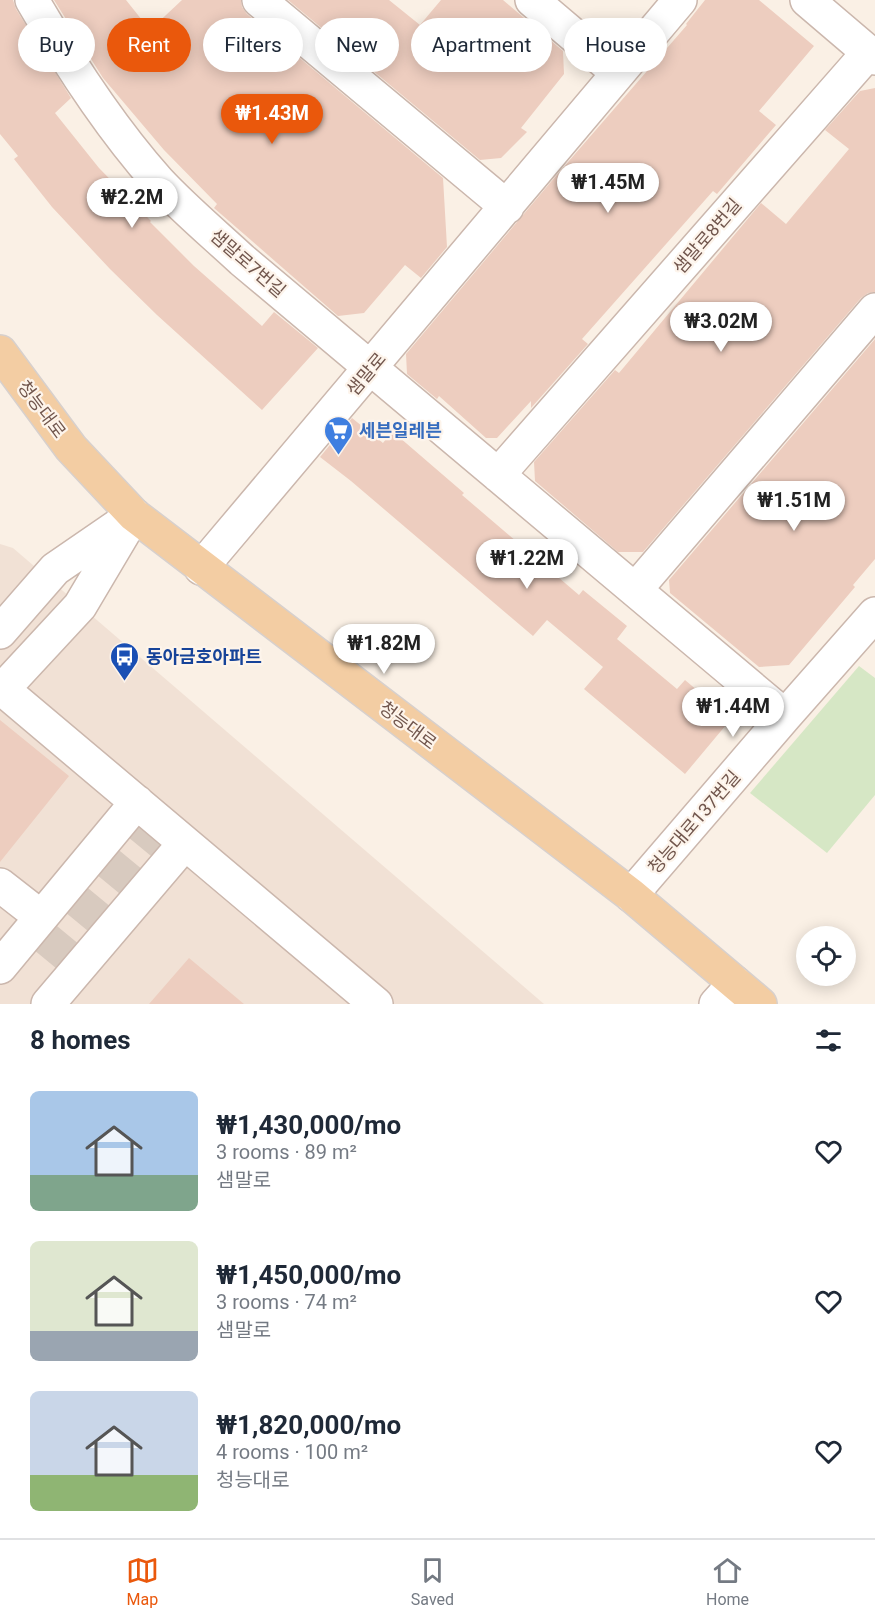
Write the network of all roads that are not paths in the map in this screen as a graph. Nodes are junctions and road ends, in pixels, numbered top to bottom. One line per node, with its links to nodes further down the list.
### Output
1 (32, 0): 11 (street, 샘말로7번길)
2 (259, 0): 8 (street)
3 (532, 0): 7 (street)
4 (680, 0): 7 (street, 샘말로)
5 (807, 0): 6 (street)
6 (872, 55): 12 (street, 샘말로8번길)
7 (618, 73): 8 (street, 샘말로)
8 (507, 207): 11 (street, 샘말로)
9 (875, 310): 15 (street)
10 (0, 352): 13 (main road, 청능대로)
11 (372, 367): 12 (street); 14 (street, 샘말로)
12 (498, 474): 15 (street)
13 (134, 515): 14 (main road, 청능대로); 17 (street); 18 (street)
14 (201, 567): 23 (main road, 청능대로)
15 (634, 590): 19 (street)
16 (875, 614): 19 (street, 청능대로137번길)
17 (0, 632)
18 (1, 688): 20 (street)
19 (785, 716): 23 (street, 청능대로137번길)
20 (137, 802): 21 (street); 24 (street)
21 (185, 843): 27 (street); 28 (street)
22 (0, 885): 24 (street)
23 (631, 896): 26 (main road, 청능대로)
24 (41, 917): 25 (street)
25 (0, 967)
26 (726, 993): 29 (main road, 청능대로)
27 (363, 1000)
28 (48, 1004)
29 (760, 1004)

